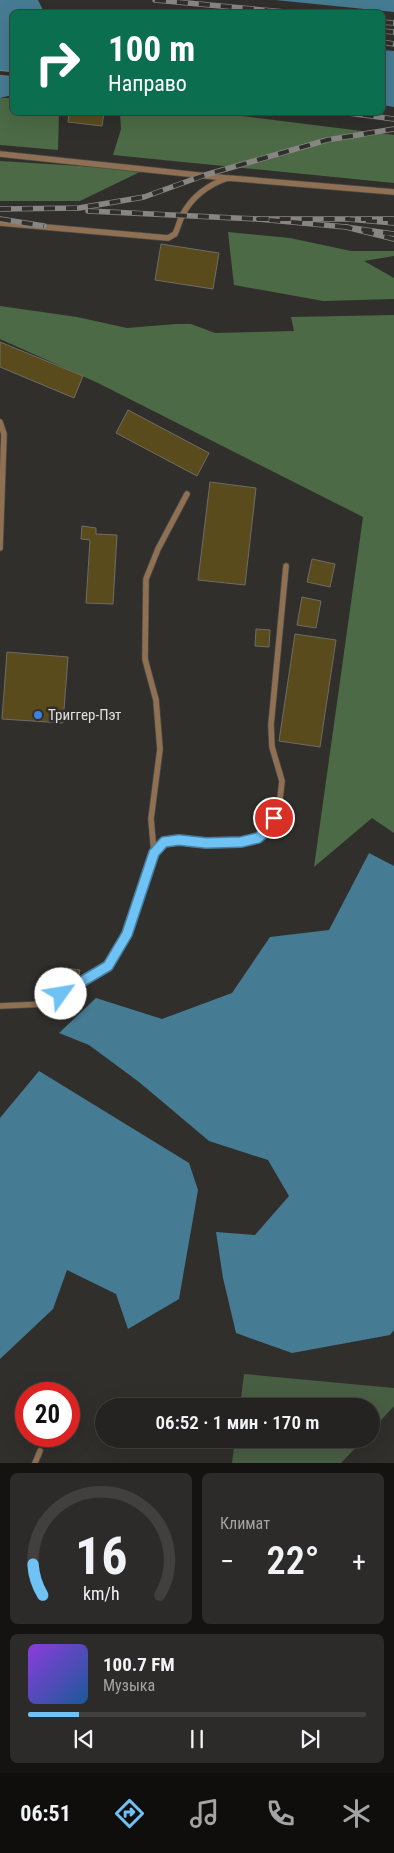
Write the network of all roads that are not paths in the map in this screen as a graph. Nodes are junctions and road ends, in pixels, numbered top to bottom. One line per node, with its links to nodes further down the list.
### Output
1 (0, 154): 2 (lane)
2 (228, 178): 3 (lane); 4 (lane)
3 (394, 192)
4 (0, 223)
5 (0, 422): 7 (lane)
6 (186, 494): 9 (lane)
7 (0, 548)
8 (286, 566): 9 (lane)
9 (154, 853): 10 (lane)
10 (0, 1006)
11 (40, 1450): 12 (lane)
12 (35, 1463)

